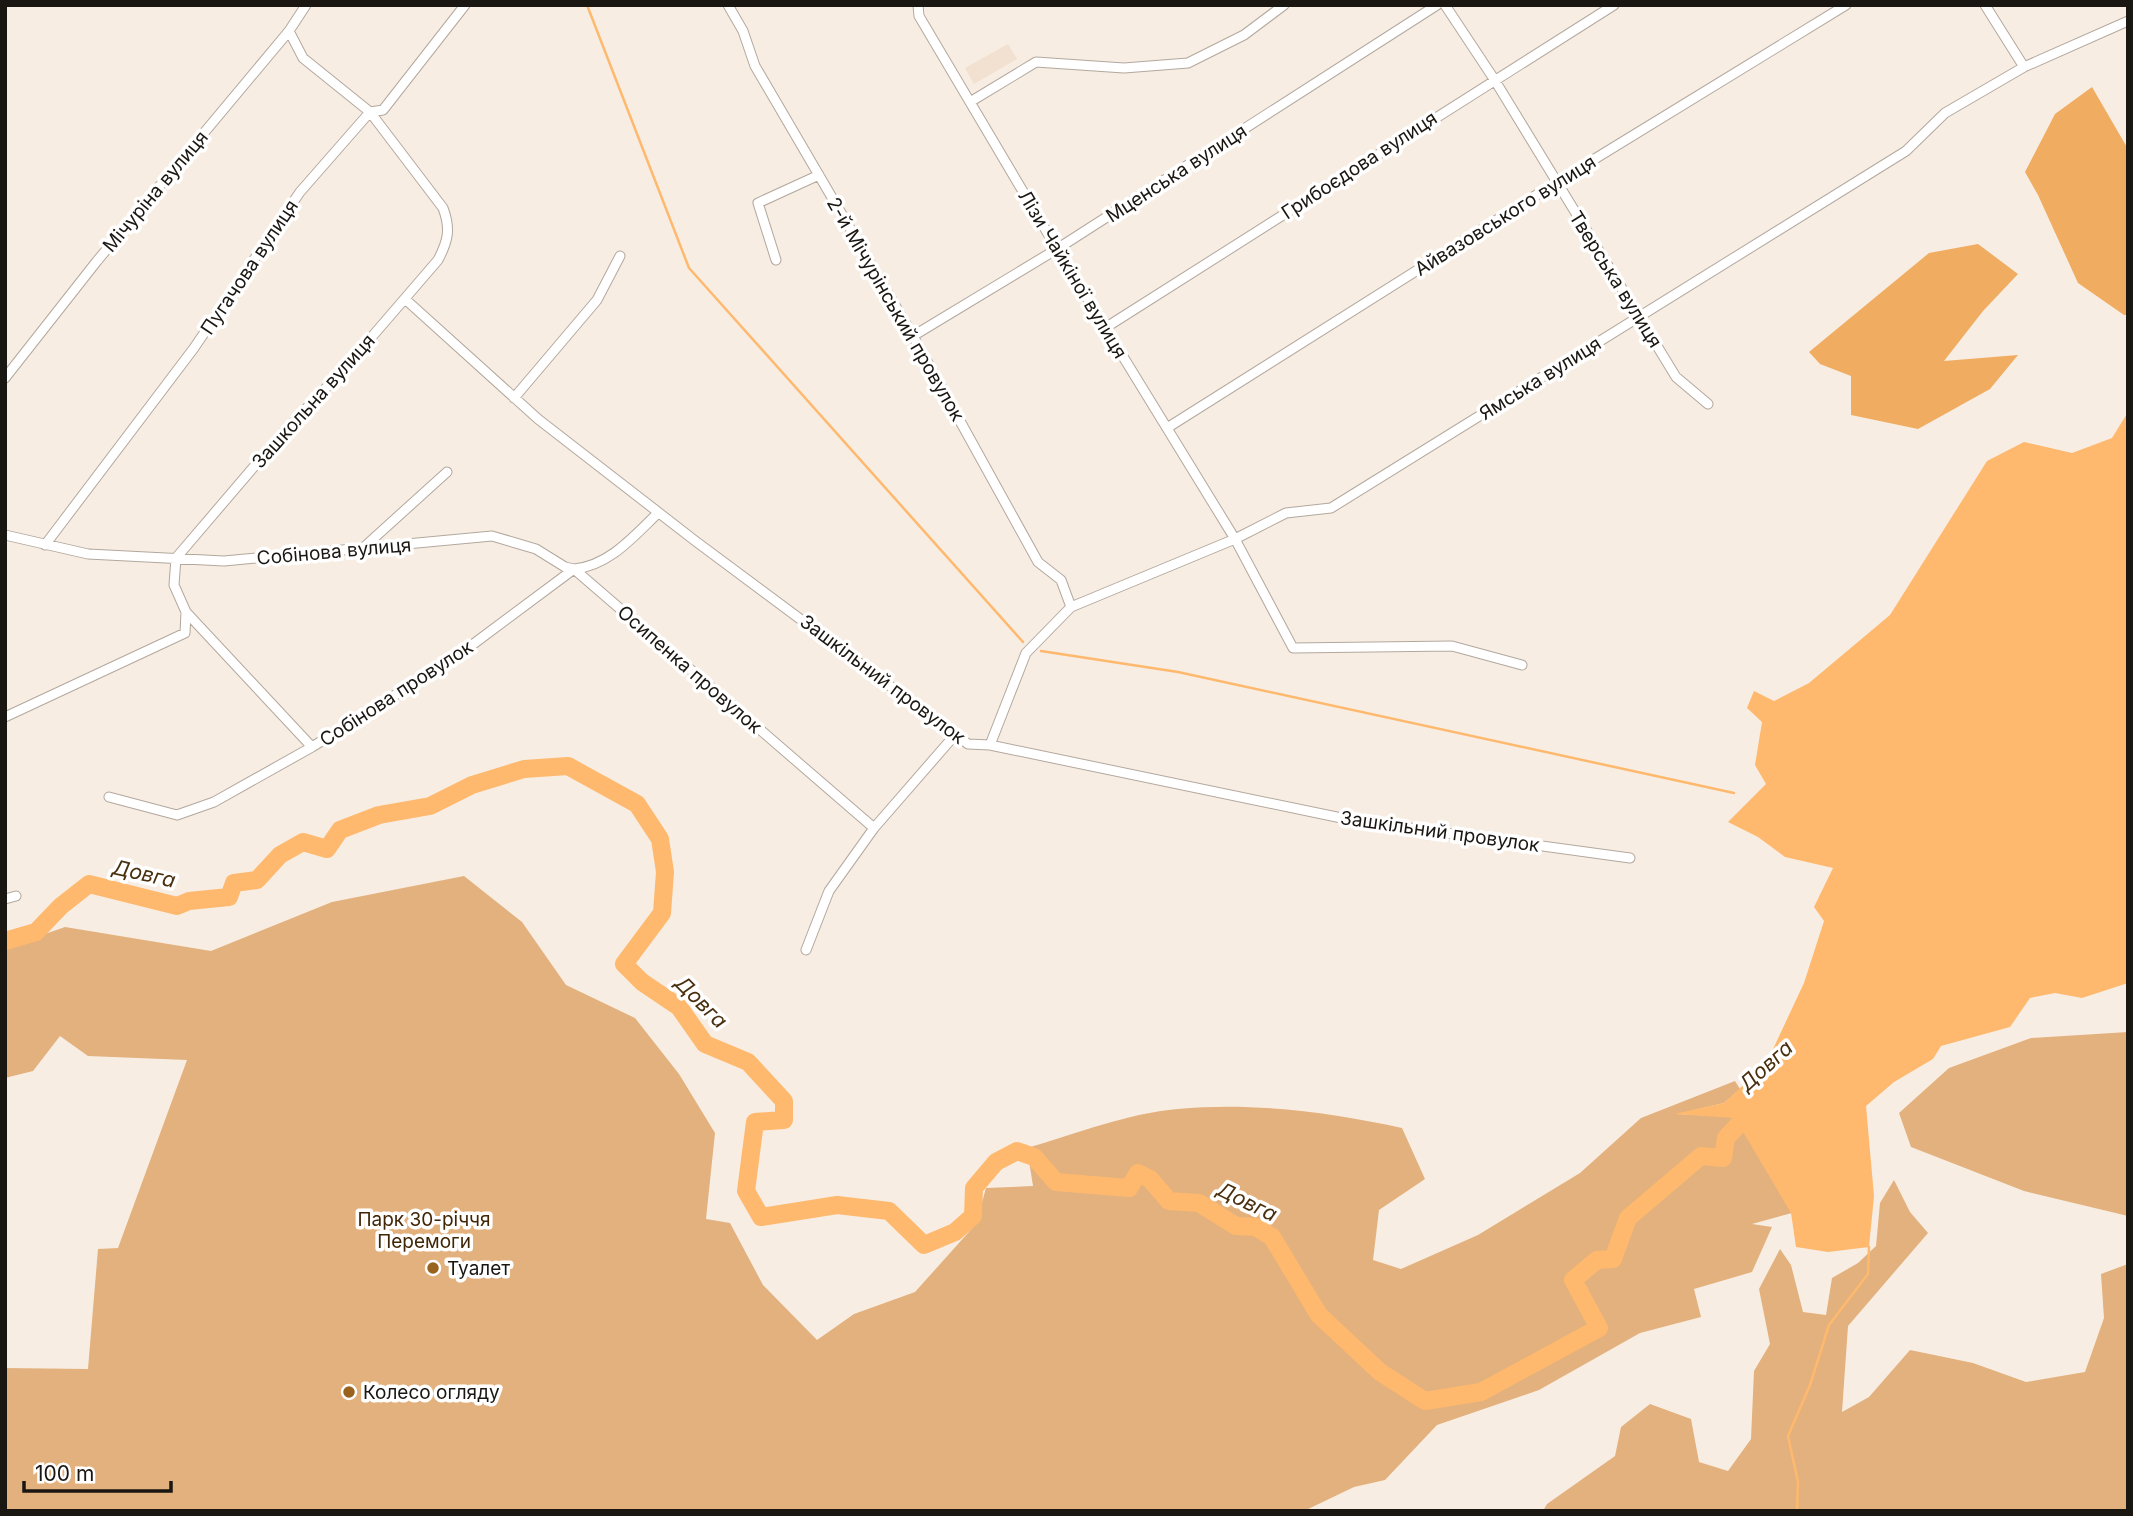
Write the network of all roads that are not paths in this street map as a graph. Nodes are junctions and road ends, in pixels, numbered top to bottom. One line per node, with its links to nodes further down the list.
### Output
1 (306, 5): 12 (street, Мічуріна вулиця)
2 (465, 5): 16 (street, Пугачова вулиця)
3 (728, 5): 17 (street, 2-й Мічурінський провулок)
4 (918, 5): 15 (street, Лізи Чайкіної вулиця)
5 (1284, 5): 15 (street)
6 (1437, 5): 19 (street, Мценська вулиця)
7 (1445, 5): 14 (street, Тверська вулиця)
8 (1614, 5): 14 (street, Грибоєдова вулиця)
9 (1846, 5): 18 (street, Айвазовського вулиця)
10 (1985, 5): 13 (street)
11 (2128, 21): 13 (street, Ямська вулиця)
12 (289, 30): 16 (street); 26 (street, Мічуріна вулиця)
13 (2024, 67): 23 (street, Ямська вулиця)
14 (1494, 79): 18 (street, Тверська вулиця); 24 (street, Грибоєдова вулиця)
15 (970, 102): 19 (street, Лізи Чайкіної вулиця)
16 (370, 112): 22 (street, Зашкольна вулиця); 35 (street, Пугачова вулиця)
17 (819, 176): 21 (street); 25 (street, 2-й Мічурінський провулок)
18 (1557, 182): 23 (street, Тверська вулиця); 29 (street, Айвазовського вулиця)
19 (1057, 249): 24 (street, Лізи Чайкіної вулиця); 25 (street, Мценська вулиця)
20 (620, 256): 27 (street)
21 (776, 260)
22 (405, 299): 27 (street, Зашкільний провулок); 37 (street, Зашкольна вулиця)
23 (1639, 317): 28 (street, Тверська вулиця); 34 (street, Ямська вулиця)
24 (1105, 328): 29 (street, Лізи Чайкіної вулиця)
25 (913, 336): 39 (street, 2-й Мічурінський провулок)
26 (5, 378)
27 (514, 398): 31 (street, Зашкільний провулок)
28 (1708, 404)
29 (1167, 428): 34 (street, Лізи Чайкіної вулиця)
30 (447, 472): 36 (street)
31 (658, 513): 38 (street, Собінова провулок); 43 (street, Зашкільний провулок)
32 (5, 536): 35 (street)
33 (492, 536): 36 (street, Собінова вулиця); 38 (street, Осипенка провулок)
34 (1235, 538): 39 (street, Ямська вулиця); 41 (street, Лізи Чайкіної вулиця)
35 (45, 545): 37 (street)
36 (363, 548): 37 (street, Собінова вулиця)
37 (176, 558): 40 (street)
38 (574, 569): 45 (street, Собінова провулок); 47 (street, Осипенка провулок)
39 (1071, 607): 44 (street, Ямська вулиця)
40 (186, 612): 42 (street); 45 (street)
41 (1522, 665)
42 (5, 717)
43 (954, 736): 44 (street, Зашкільний провулок); 47 (street)
44 (989, 745): 48 (street, Зашкільний провулок)
45 (313, 747): 46 (street, Собінова провулок)
46 (109, 797)
47 (874, 828): 51 (street)
48 (1630, 858)
49 (16, 896): 50 (street)
50 (5, 900)
51 (806, 950)

